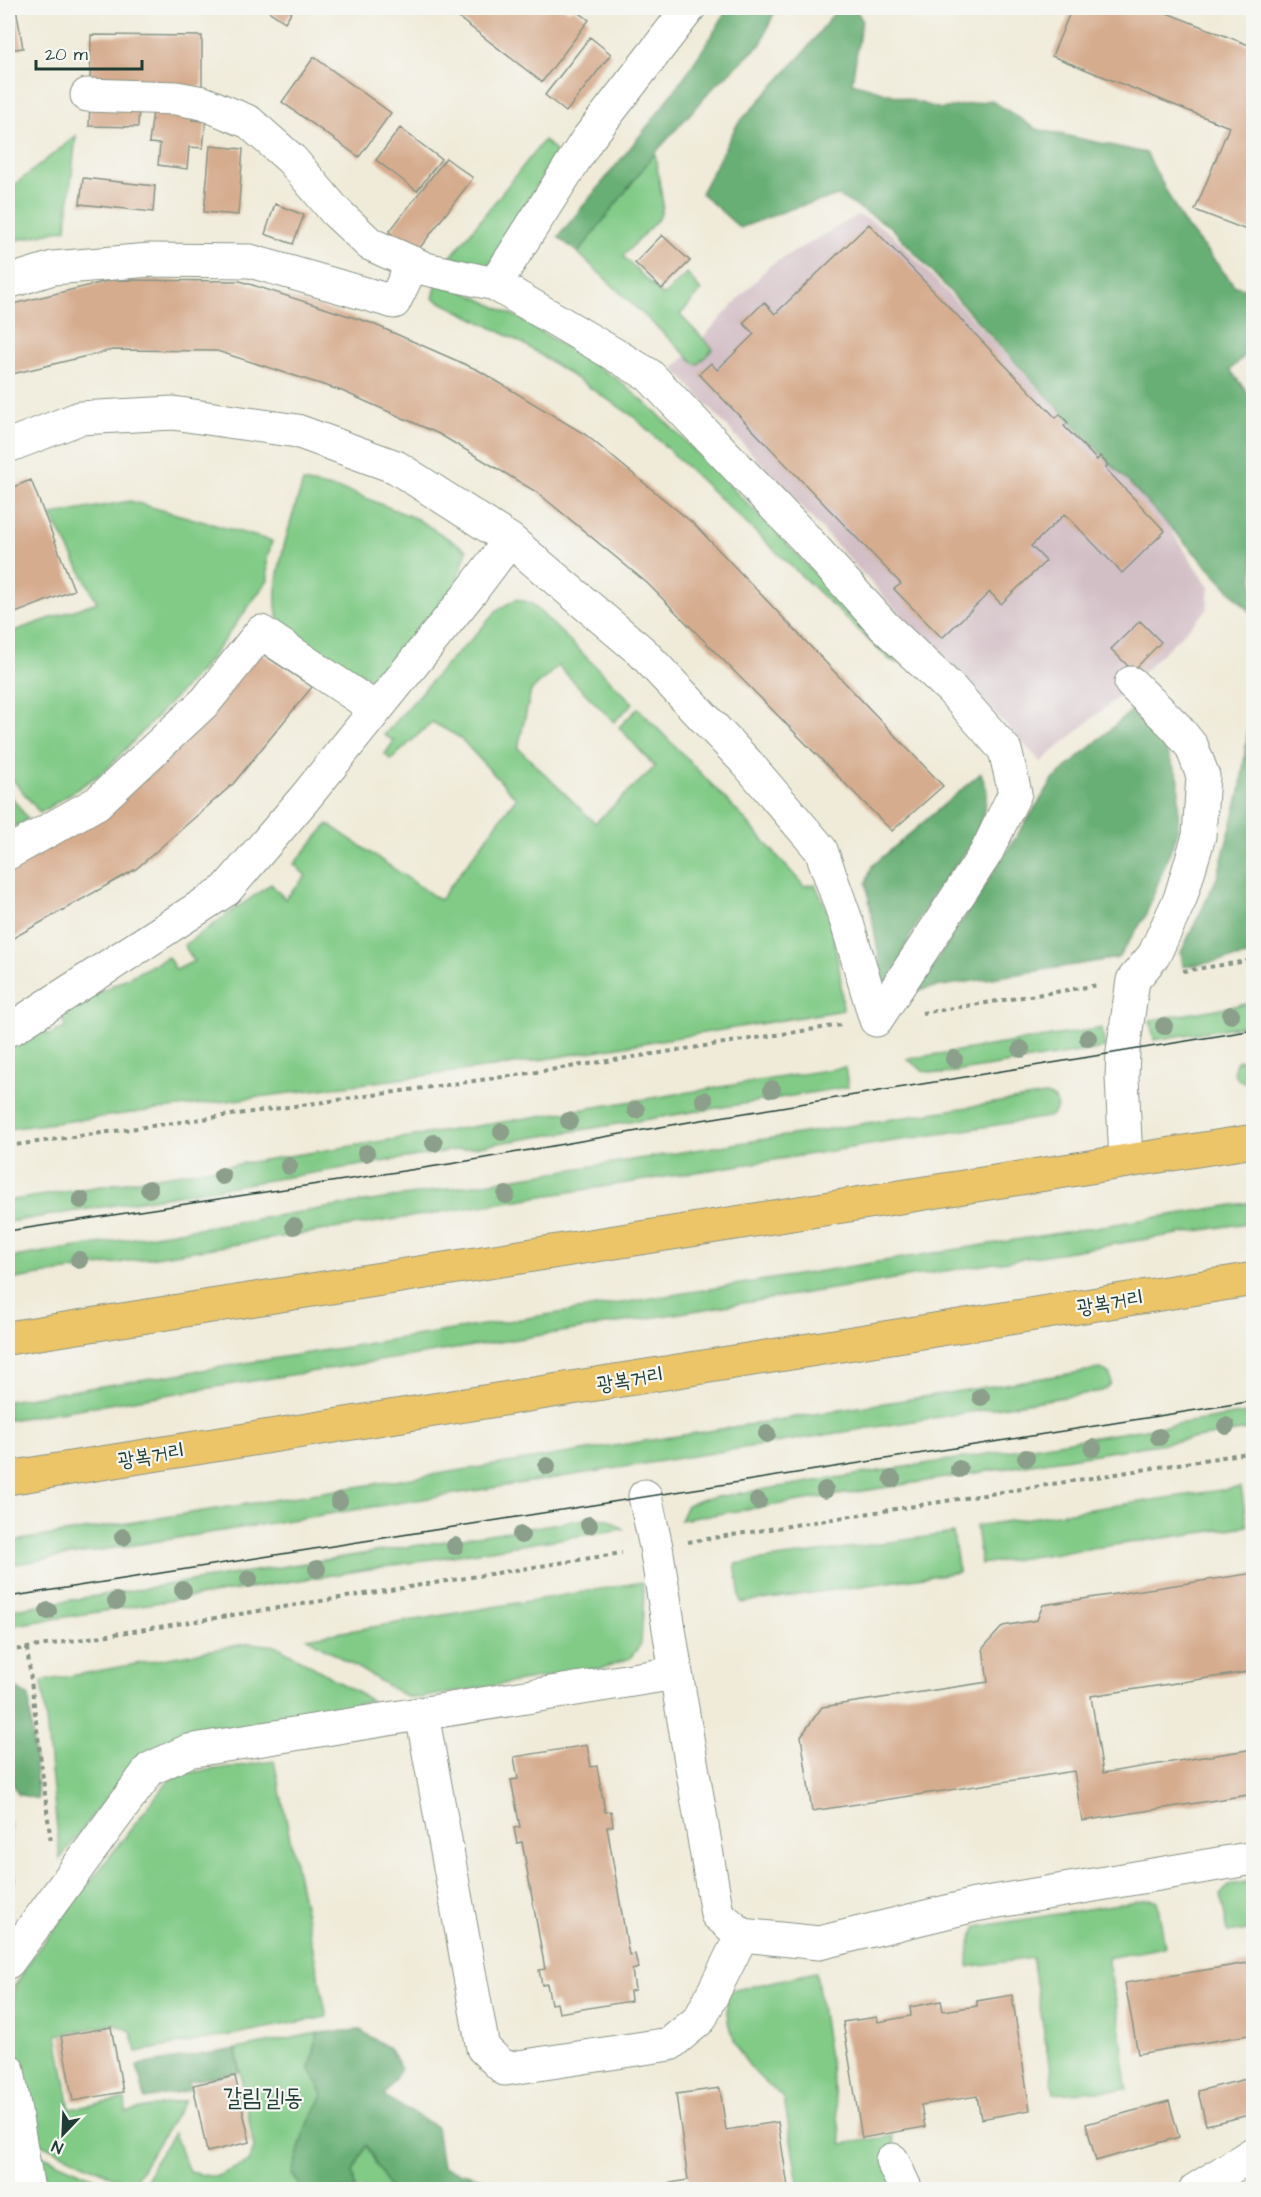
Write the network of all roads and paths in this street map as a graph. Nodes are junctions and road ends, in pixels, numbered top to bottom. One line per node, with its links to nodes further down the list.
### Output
1 (689, 8): 5 (street)
2 (87, 95): 3 (street)
3 (413, 263): 4 (street); 5 (street)
4 (8, 282)
5 (495, 284): 13 (street)
6 (8, 446): 7 (street)
7 (510, 540): 9 (street); 13 (street)
8 (1131, 683): 12 (street)
9 (376, 709): 10 (street); 14 (street)
10 (8, 853)
11 (1254, 960): 12 (path)
12 (1133, 980): 13 (path); 17 (street)
13 (876, 1020): 16 (path)
14 (8, 1029)
15 (1254, 1141): 17 (highway)
16 (8, 1146)
17 (1126, 1161): 19 (highway)
18 (1254, 1279): 20 (highway, 광복거리)
19 (8, 1338)
20 (8, 1478)
21 (645, 1496): 23 (street)
22 (27, 1648): 26 (path)
23 (676, 1673): 24 (street); 27 (street)
24 (422, 1714): 26 (street); 27 (street)
25 (1254, 1858): 27 (street)
26 (58, 1894): 28 (street)
27 (742, 1935)
28 (8, 1962)
29 (8, 2070): 32 (street)
30 (1254, 2153): 34 (street)
31 (892, 2160): 33 (street)
32 (28, 2190)
33 (906, 2190)
34 (1194, 2190)

